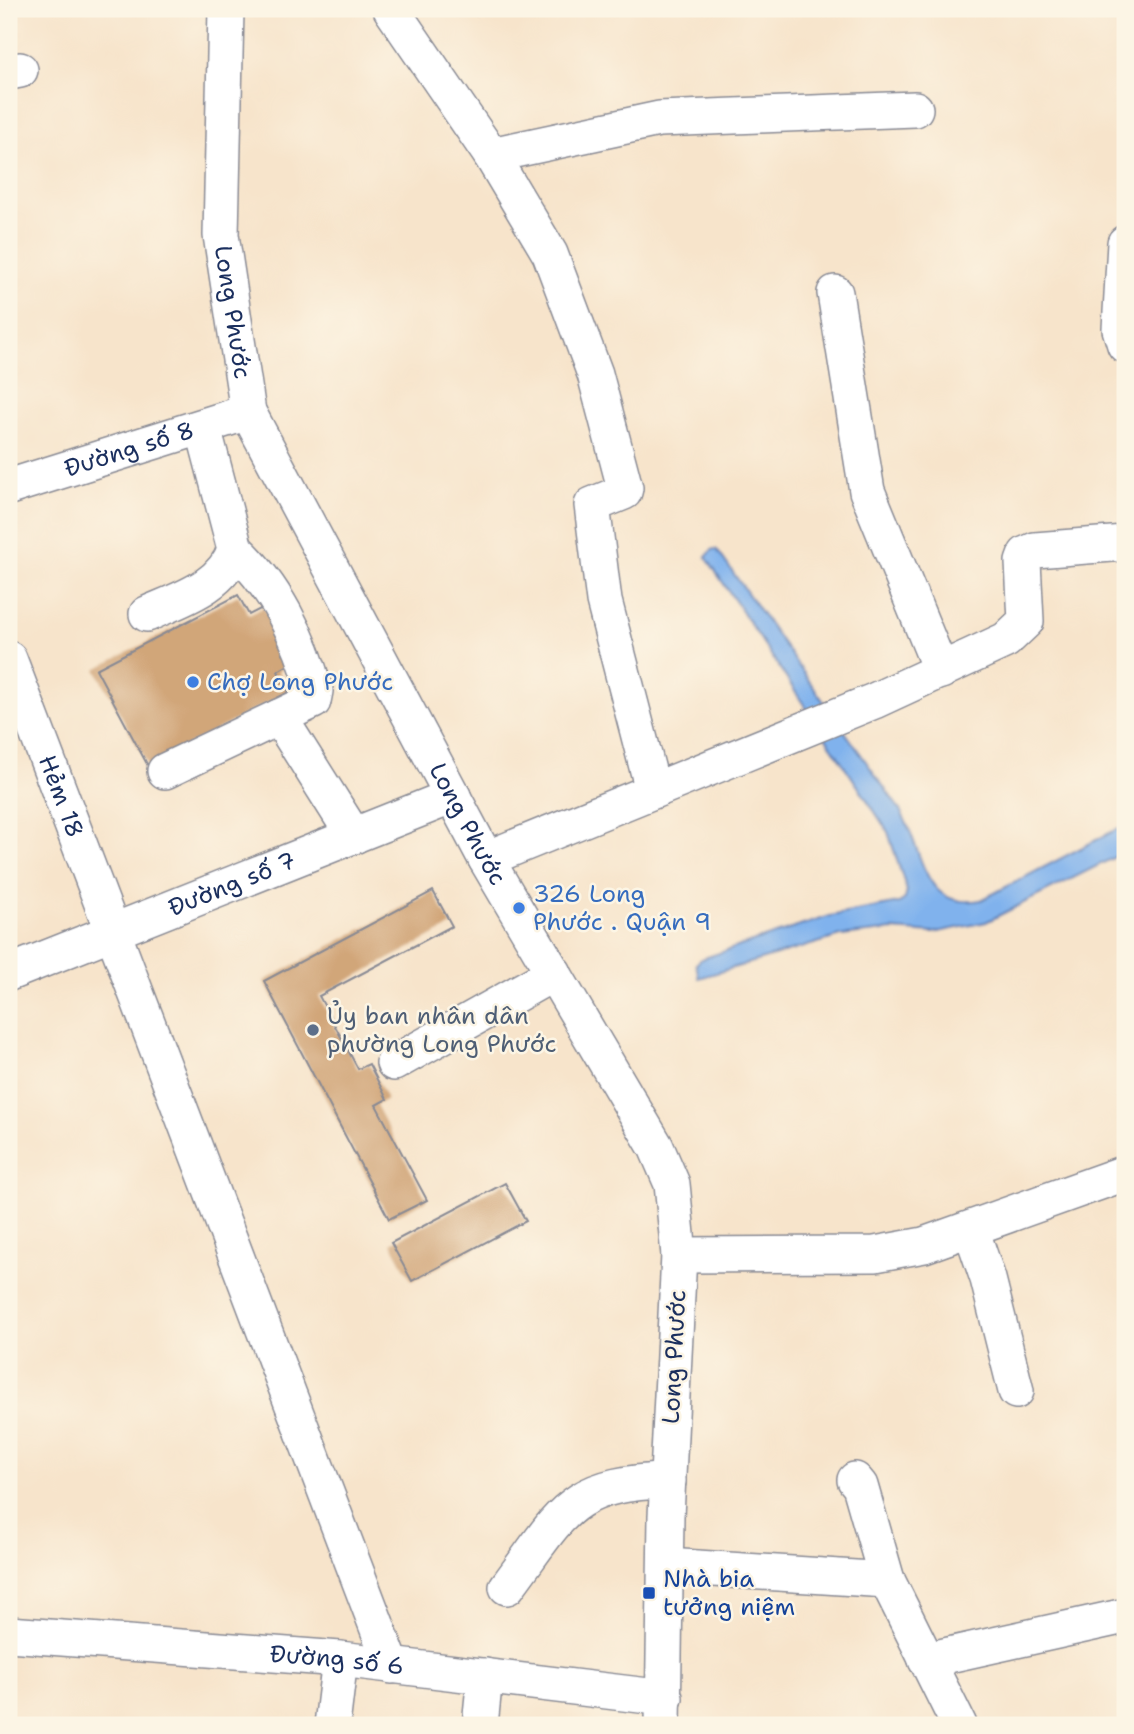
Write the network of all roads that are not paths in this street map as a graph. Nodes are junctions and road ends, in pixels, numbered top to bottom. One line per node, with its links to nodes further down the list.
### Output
1 (222, 10): 8 (street, Long Phước)
2 (402, 11): 4 (street)
3 (915, 109): 4 (street)
4 (491, 155): 18 (street)
5 (1125, 243): 7 (street)
6 (835, 293): 15 (street)
7 (1125, 345)
8 (248, 412): 9 (street, Đường số 8); 19 (street, Long Phước)
9 (203, 427): 10 (street, Đường số 8); 12 (street)
10 (9, 487)
11 (1125, 543): 15 (street)
12 (235, 549): 13 (street); 16 (street)
13 (147, 614)
14 (9, 659): 22 (street, Hẻm 18)
15 (941, 671): 18 (street)
16 (279, 717): 17 (street); 20 (street)
17 (165, 771)
18 (653, 790): 21 (street)
19 (453, 796): 20 (street, Đường số 7); 21 (street, Long Phước)
20 (354, 836): 22 (street, Đường số 7)
21 (486, 859): 24 (street, Long Phước)
22 (115, 932): 23 (street, Đường số 7); 39 (street, Hẻm 18)
23 (9, 973)
24 (554, 973): 25 (street); 28 (street, Long Phước)
25 (394, 1063)
26 (1125, 1173): 27 (street)
27 (971, 1229): 28 (street); 29 (street)
28 (679, 1255): 31 (street, Long Phước)
29 (1016, 1391)
30 (855, 1480): 33 (street)
31 (668, 1481): 32 (street, Long Phước); 34 (street)
32 (666, 1566): 33 (street); 41 (street, Long Phước)
33 (887, 1580): 38 (street)
34 (507, 1587)
35 (1125, 1616): 38 (street)
36 (9, 1634): 37 (street, Đường số 6)
37 (340, 1659): 39 (street, Đường số 6); 42 (street)
38 (926, 1660): 44 (street)
39 (392, 1666): 40 (street, Đường số 6)
40 (485, 1676): 41 (street, Đường số 6); 43 (street)
41 (664, 1712)
42 (332, 1725)
43 (480, 1725)
44 (959, 1725)

